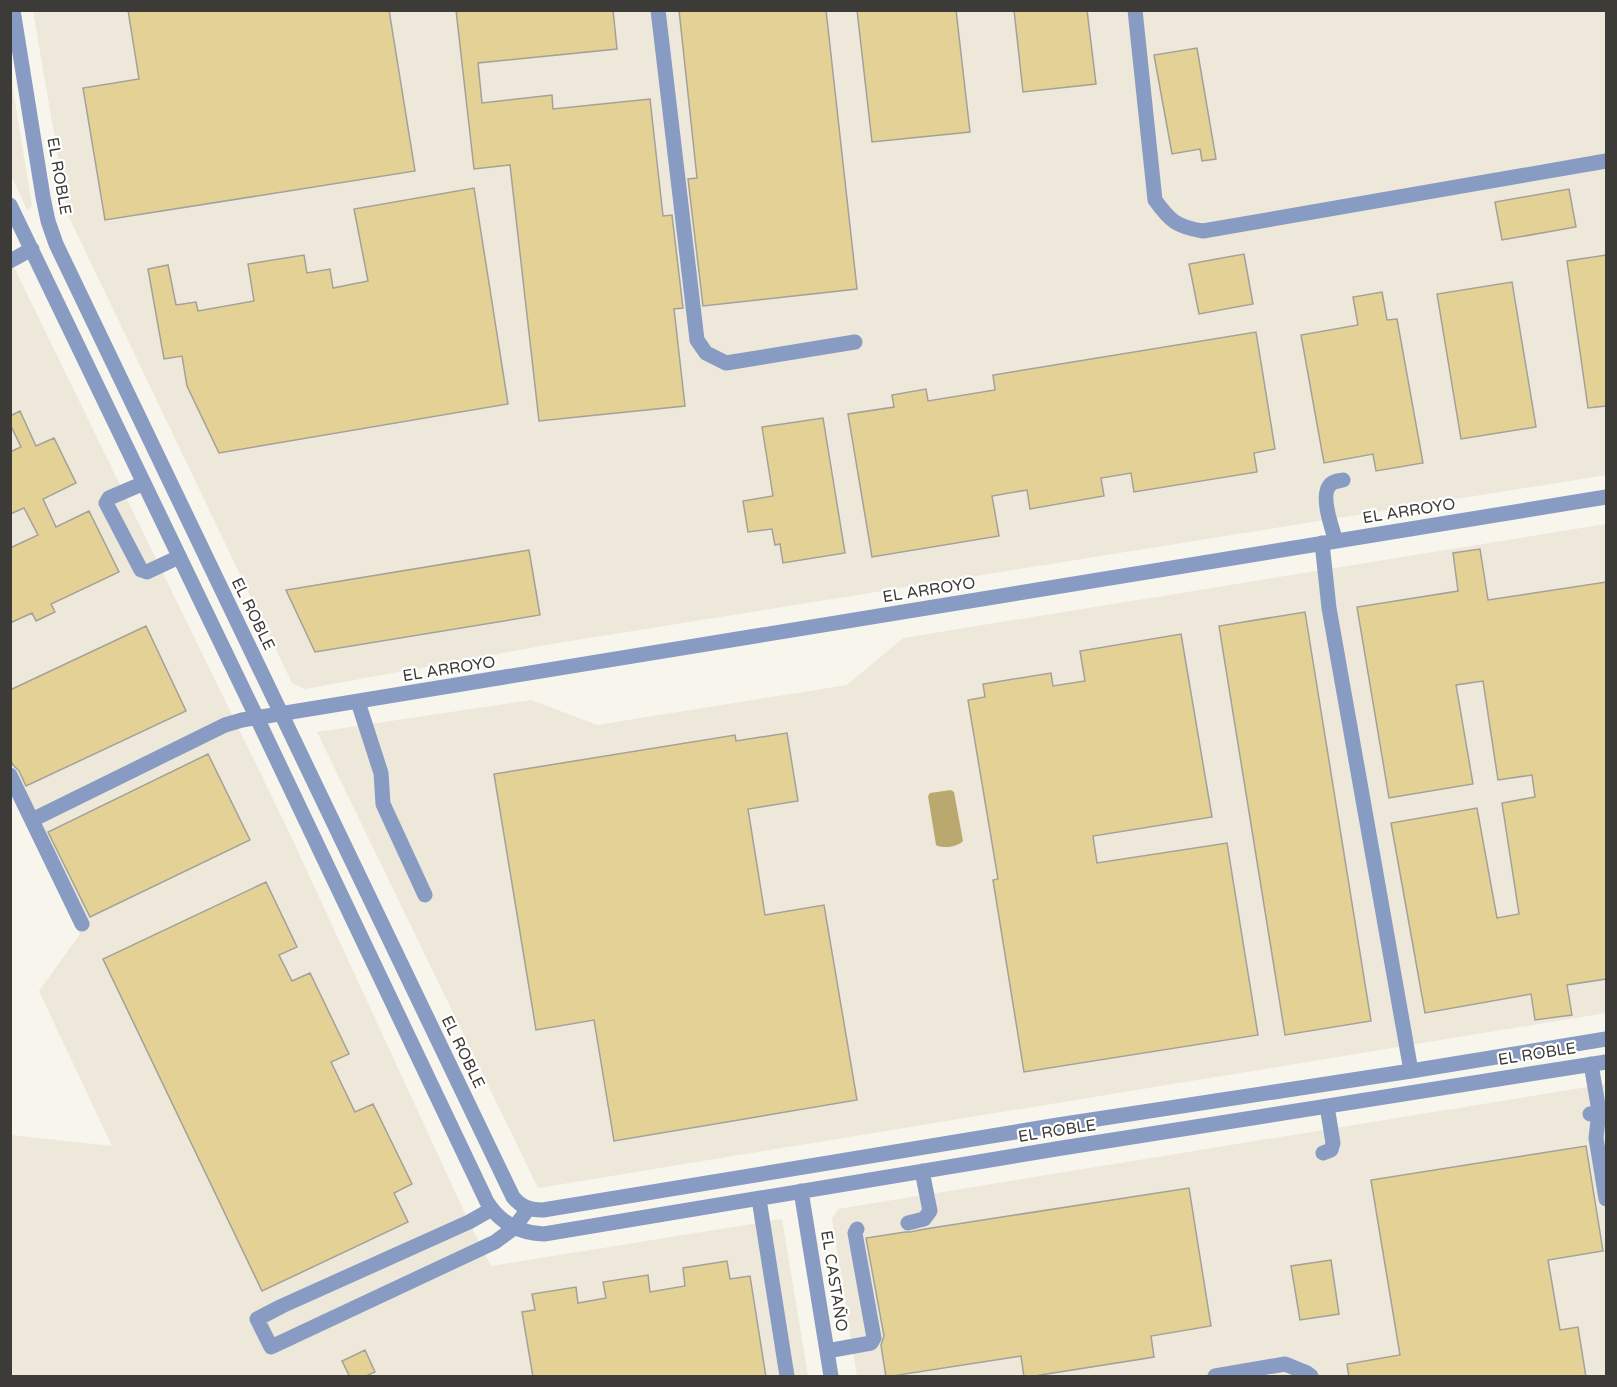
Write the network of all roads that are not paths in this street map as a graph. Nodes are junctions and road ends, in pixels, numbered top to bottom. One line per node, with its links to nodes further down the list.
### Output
1 (13, 10): 15 (street, EL ROBLE)
2 (658, 10): 8 (street)
3 (1135, 10): 4 (street)
4 (1606, 161)
5 (10, 205): 6 (street, EL ROBLE)
6 (32, 249): 7 (street); 10 (street, EL ROBLE)
7 (10, 261)
8 (855, 342)
9 (1343, 480): 12 (street)
10 (144, 483): 13 (street, EL ROBLE); 13 (street)
11 (1606, 497): 12 (street, EL ARROYO)
12 (1329, 542): 14 (street, EL ARROYO); 23 (street)
13 (179, 557): 16 (street, EL ROBLE)
14 (358, 702): 15 (street, EL ARROYO); 19 (street)
15 (281, 714): 16 (street, EL ARROYO); 34 (street, EL ROBLE)
16 (257, 718): 18 (street, EL ARROYO); 33 (street, EL ROBLE)
17 (10, 775): 18 (street)
18 (32, 820): 20 (street)
19 (426, 895)
20 (82, 924)
21 (1606, 1039): 23 (street, EL ROBLE)
22 (1599, 1063): 24 (street, EL ROBLE); 25 (street)
23 (1411, 1071): 26 (street, EL ROBLE)
24 (1327, 1106): 27 (street, EL ROBLE); 28 (street)
25 (1598, 1114): 32 (street)
26 (1058, 1125): 27 (street); 34 (street, EL ROBLE)
27 (1062, 1148): 29 (street, EL ROBLE)
28 (1323, 1153)
29 (922, 1171): 30 (street, EL ROBLE); 35 (street)
30 (801, 1191): 31 (street, EL ROBLE); 38 (street, EL CASTAÑO)
31 (759, 1199): 36 (street, EL ROBLE); 39 (street)
32 (1606, 1199)
33 (492, 1209): 36 (street, EL ROBLE); 36 (street)
34 (528, 1209): 36 (street)
35 (908, 1222)
36 (514, 1228)
37 (856, 1229): 38 (street)
38 (827, 1351): 40 (street, EL CASTAÑO)
39 (787, 1377)
40 (831, 1377)
41 (1215, 1377): 42 (street)
42 (1311, 1377)

